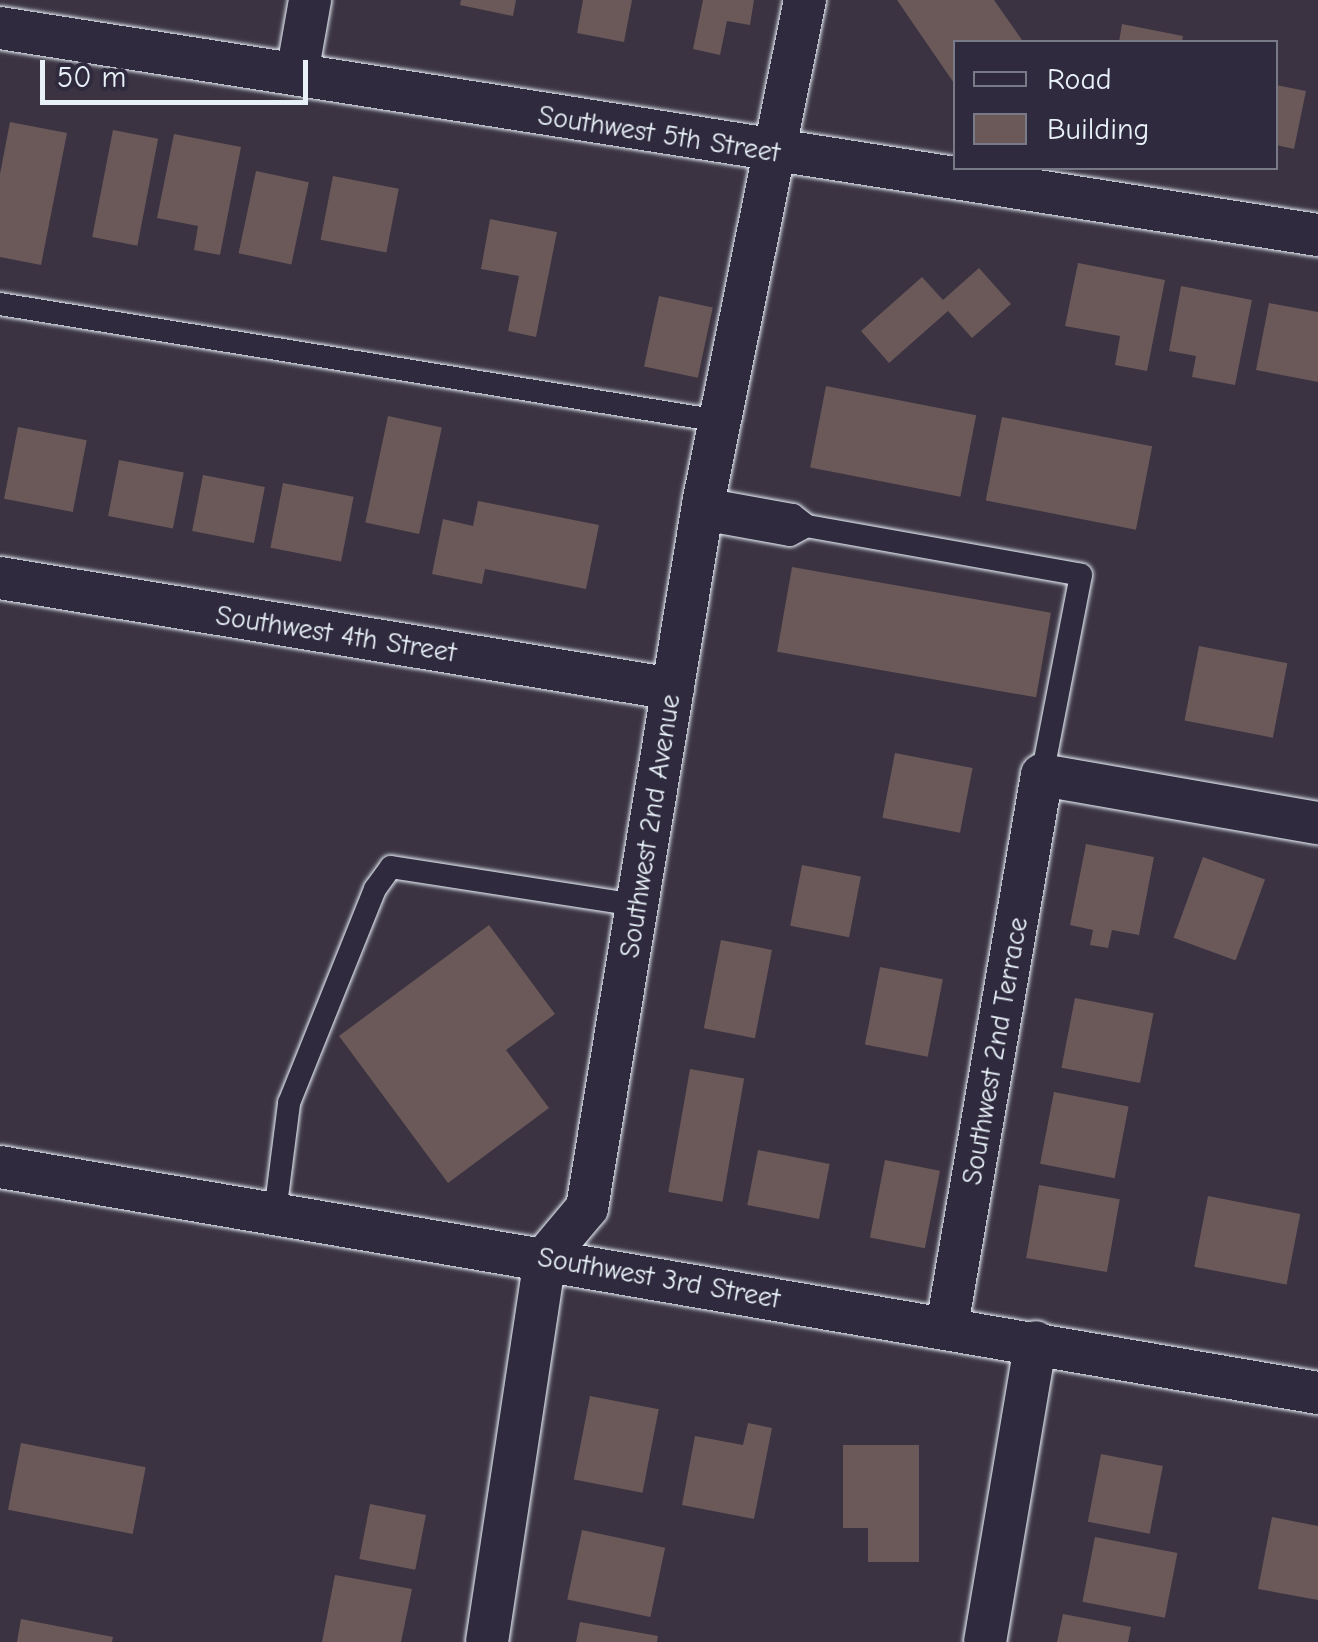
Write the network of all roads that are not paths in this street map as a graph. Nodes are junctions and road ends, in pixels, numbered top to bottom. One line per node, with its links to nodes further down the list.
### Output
1 (310, 0): 4 (street)
2 (804, 0): 5 (street, Southwest 2nd Avenue)
3 (0, 28): 4 (street, Southwest 5th Street)
4 (297, 74): 5 (street, Southwest 5th Street)
5 (776, 153): 6 (street, Southwest 5th Street); 8 (street, Southwest 2nd Avenue)
6 (1318, 234)
7 (0, 304): 8 (lane)
8 (719, 420): 9 (street, Southwest 2nd Avenue)
9 (703, 509): 11 (street, Southwest 2nd Avenue); 12 (lane)
10 (0, 578): 11 (street, Southwest 4th Street)
11 (673, 689): 14 (street, Southwest 2nd Avenue)
12 (1042, 775): 13 (street); 18 (street, Southwest 2nd Terrace)
13 (1318, 824)
14 (637, 904): 16 (lane); 17 (street, Southwest 2nd Avenue)
15 (0, 1167): 16 (street, Southwest 3rd Street)
16 (275, 1213): 17 (street, Southwest 3rd Street)
17 (545, 1258): 18 (street, Southwest 3rd Street); 21 (street)
18 (947, 1326): 19 (street, Southwest 3rd Street)
19 (1036, 1342): 20 (street, Southwest 3rd Street); 22 (street)
20 (1318, 1393)
21 (487, 1642)
22 (985, 1642)

